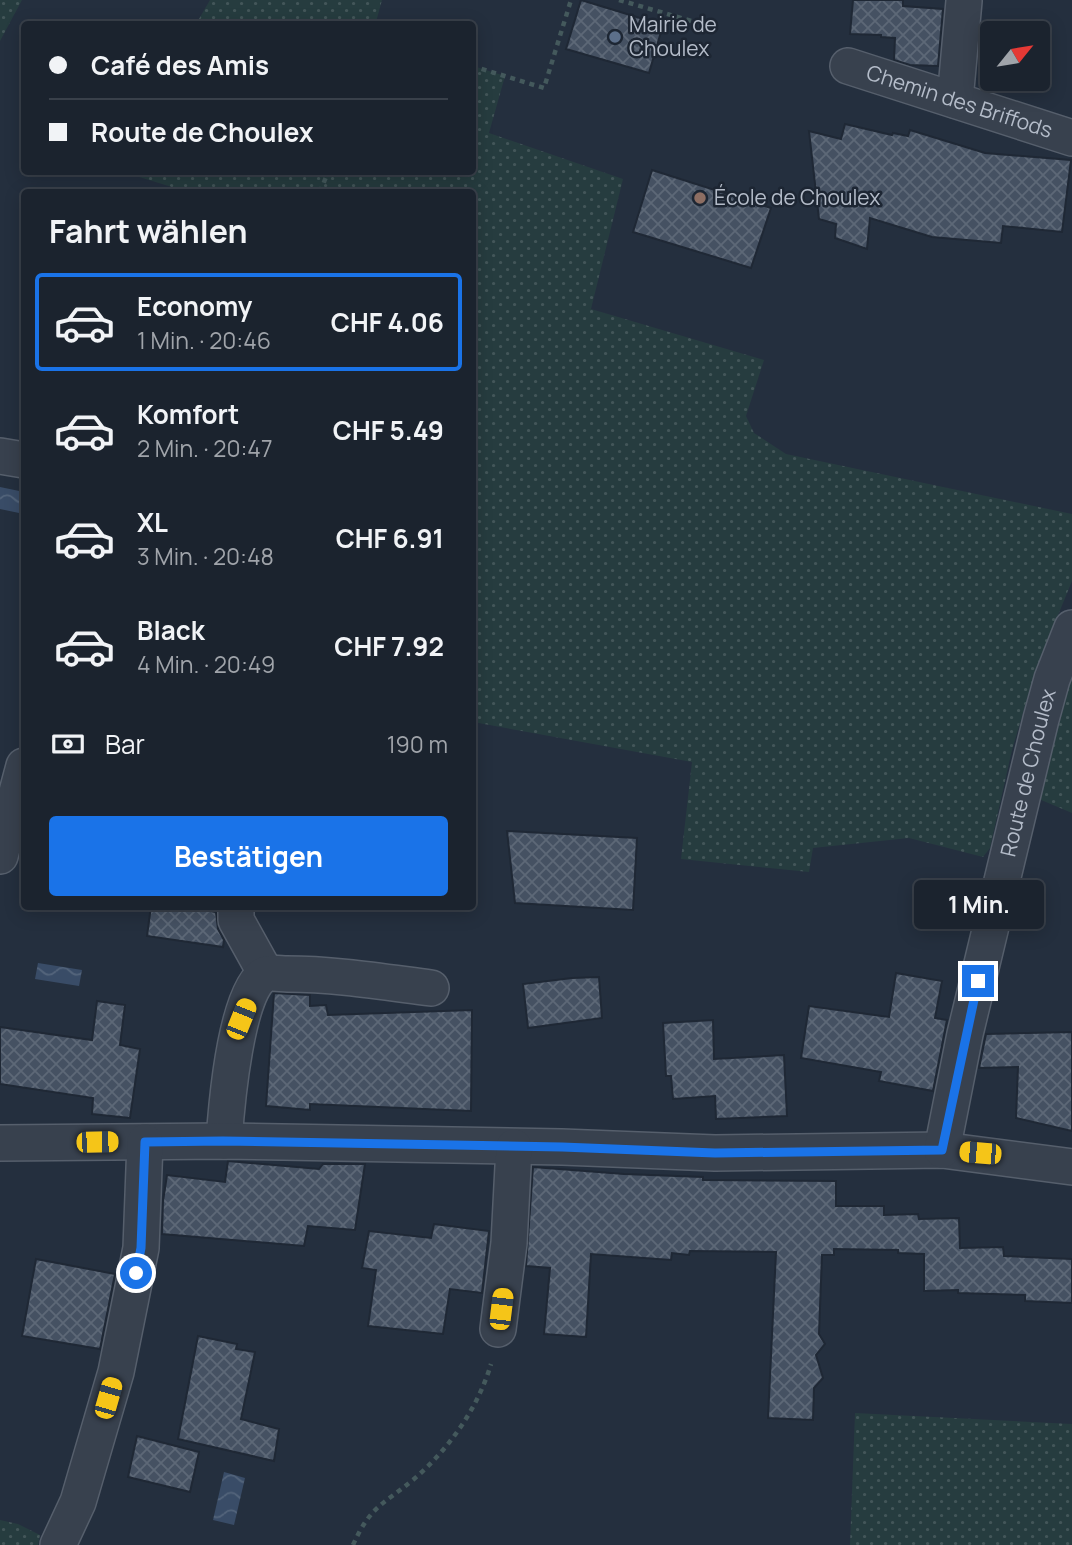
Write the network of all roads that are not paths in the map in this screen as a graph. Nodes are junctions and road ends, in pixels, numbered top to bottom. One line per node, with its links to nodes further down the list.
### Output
1 (964, 1): 3 (street)
2 (848, 66): 3 (street, Chemin des Briffods)
3 (955, 100): 4 (street, Chemin des Briffods)
4 (1072, 138)
5 (0, 456): 6 (street)
6 (21, 460)
7 (1072, 628): 17 (street, Route de Choulex)
8 (21, 777): 9 (street)
9 (0, 856)
10 (236, 910): 11 (street)
11 (266, 974): 12 (street); 13 (street)
12 (431, 988)
13 (223, 1141): 14 (street); 16 (street)
14 (145, 1142): 15 (street); 20 (street)
15 (0, 1143)
16 (513, 1147): 17 (street); 19 (street)
17 (942, 1150): 18 (street)
18 (1072, 1167)
19 (498, 1329)
20 (58, 1545)

